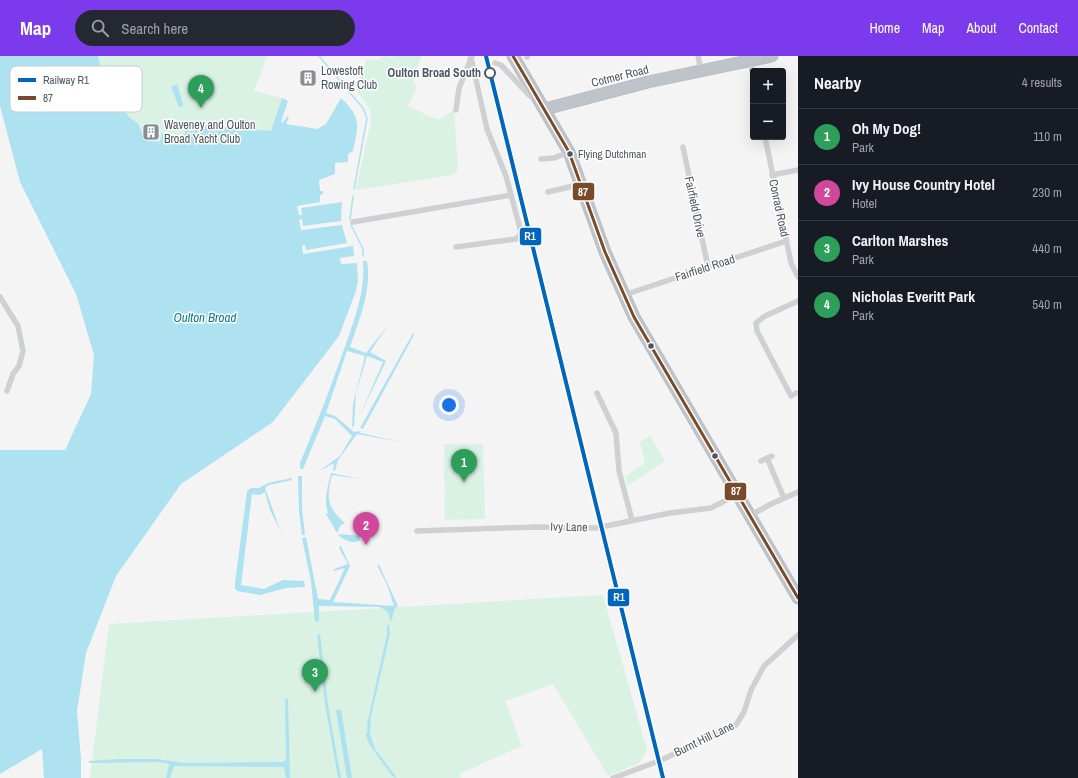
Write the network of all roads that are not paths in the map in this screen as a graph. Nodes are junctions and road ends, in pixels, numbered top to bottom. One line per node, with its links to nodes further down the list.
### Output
1 (513, 56): 9 (highway)
2 (698, 56): 8 (street)
3 (772, 56): 5 (highway, Cotmer Road)
4 (471, 58): 11 (street); 20 (street)
5 (750, 60): 7 (street); 8 (highway, Cotmer Road)
6 (495, 63): 9 (street)
7 (752, 68)
8 (701, 71): 10 (highway, Cotmer Road)
9 (538, 98): 10 (highway)
10 (545, 109): 14 (highway)
11 (456, 110)
12 (766, 140): 17 (street, Conrad Road)
13 (682, 147): 24 (street, Fairfield Drive)
14 (569, 152): 15 (street); 18 (highway)
15 (541, 158)
16 (798, 170): 17 (street)
17 (772, 176): 22 (street, Conrad Road)
18 (582, 184): 19 (street); 27 (highway)
19 (548, 192)
20 (511, 195): 21 (street); 23 (street)
21 (353, 222)
22 (786, 241): 24 (street, Fairfield Road); 25 (street, Conrad Road)
23 (456, 247)
24 (708, 267): 27 (street, Fairfield Road)
25 (797, 271): 26 (street, Conrad Road)
26 (798, 277)
27 (624, 295): 35 (highway)
28 (0, 297): 30 (street)
29 (798, 301): 32 (street)
30 (7, 391)
31 (597, 393): 38 (street)
32 (791, 396)
33 (761, 461): 36 (street)
34 (798, 492): 36 (street)
35 (738, 494): 37 (highway); 38 (street, Ivy Lane)
36 (784, 498): 37 (street)
37 (751, 515): 40 (highway)
38 (632, 520): 39 (street, Ivy Lane)
39 (417, 531)
40 (798, 598)
41 (798, 635): 42 (street, Burnt Hill Lane)
42 (613, 778)

